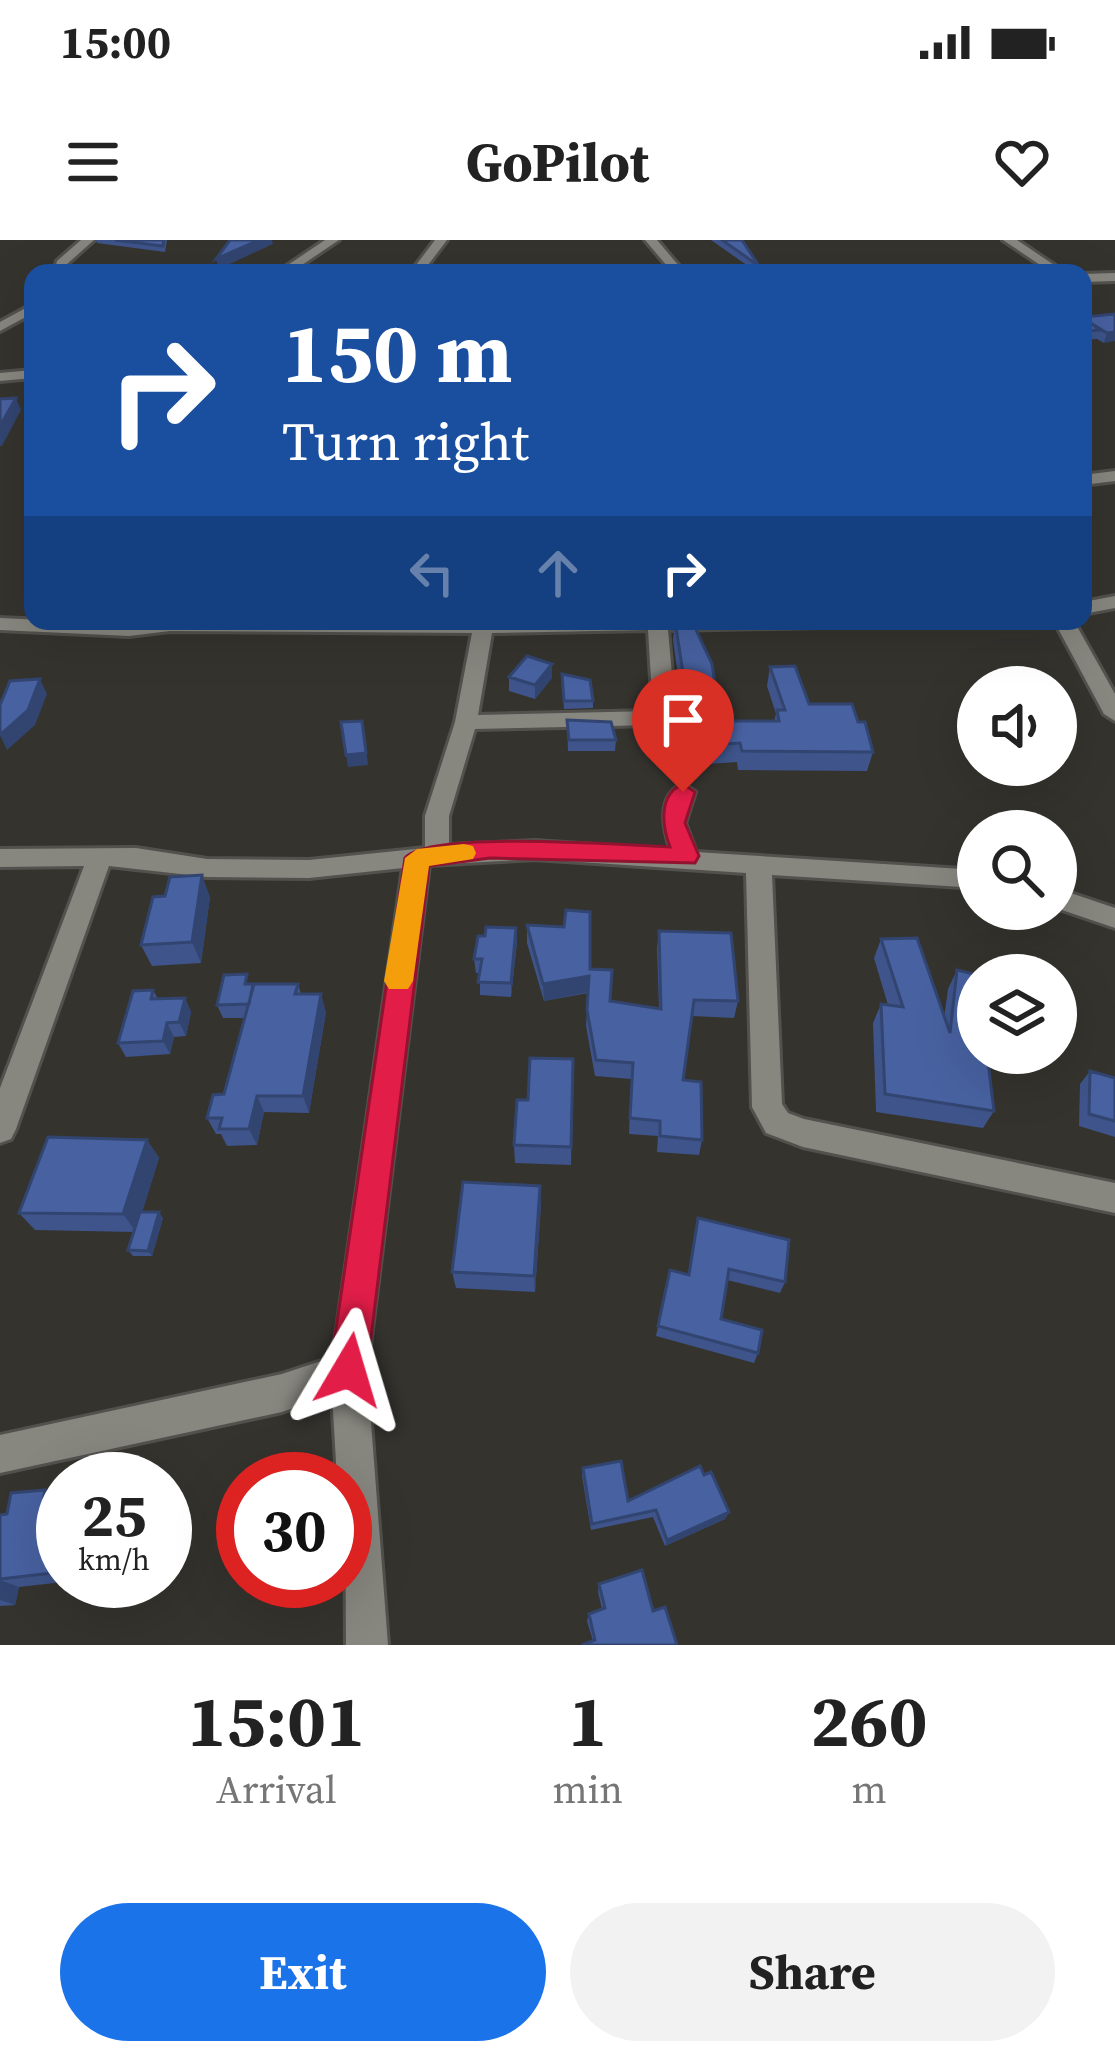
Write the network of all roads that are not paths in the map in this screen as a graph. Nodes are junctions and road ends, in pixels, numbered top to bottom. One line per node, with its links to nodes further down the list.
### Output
1 (88, 240): 6 (street)
2 (333, 240): 7 (street)
3 (441, 240): 8 (street)
4 (652, 240): 9 (street)
5 (1009, 240): 10 (street)
6 (62, 264)
7 (296, 264)
8 (423, 264)
9 (672, 264)
10 (1046, 264)
11 (482, 630): 16 (street)
12 (658, 630): 15 (street)
13 (1069, 630): 14 (street)
14 (1115, 714)
15 (665, 718): 16 (street); 17 (street)
16 (466, 722): 21 (street)
17 (677, 764)
18 (683, 792): 20 (street)
19 (100, 856): 21 (street); 22 (street); 27 (street)
20 (686, 856): 21 (street); 23 (street)
21 (427, 857): 29 (street)
22 (0, 858)
23 (759, 867): 24 (street); 28 (street)
24 (957, 878)
25 (1077, 905): 26 (street)
26 (1115, 917)
27 (0, 1129)
28 (1115, 1198)
29 (349, 1370): 30 (street); 31 (street)
30 (0, 1454)
31 (367, 1645)

